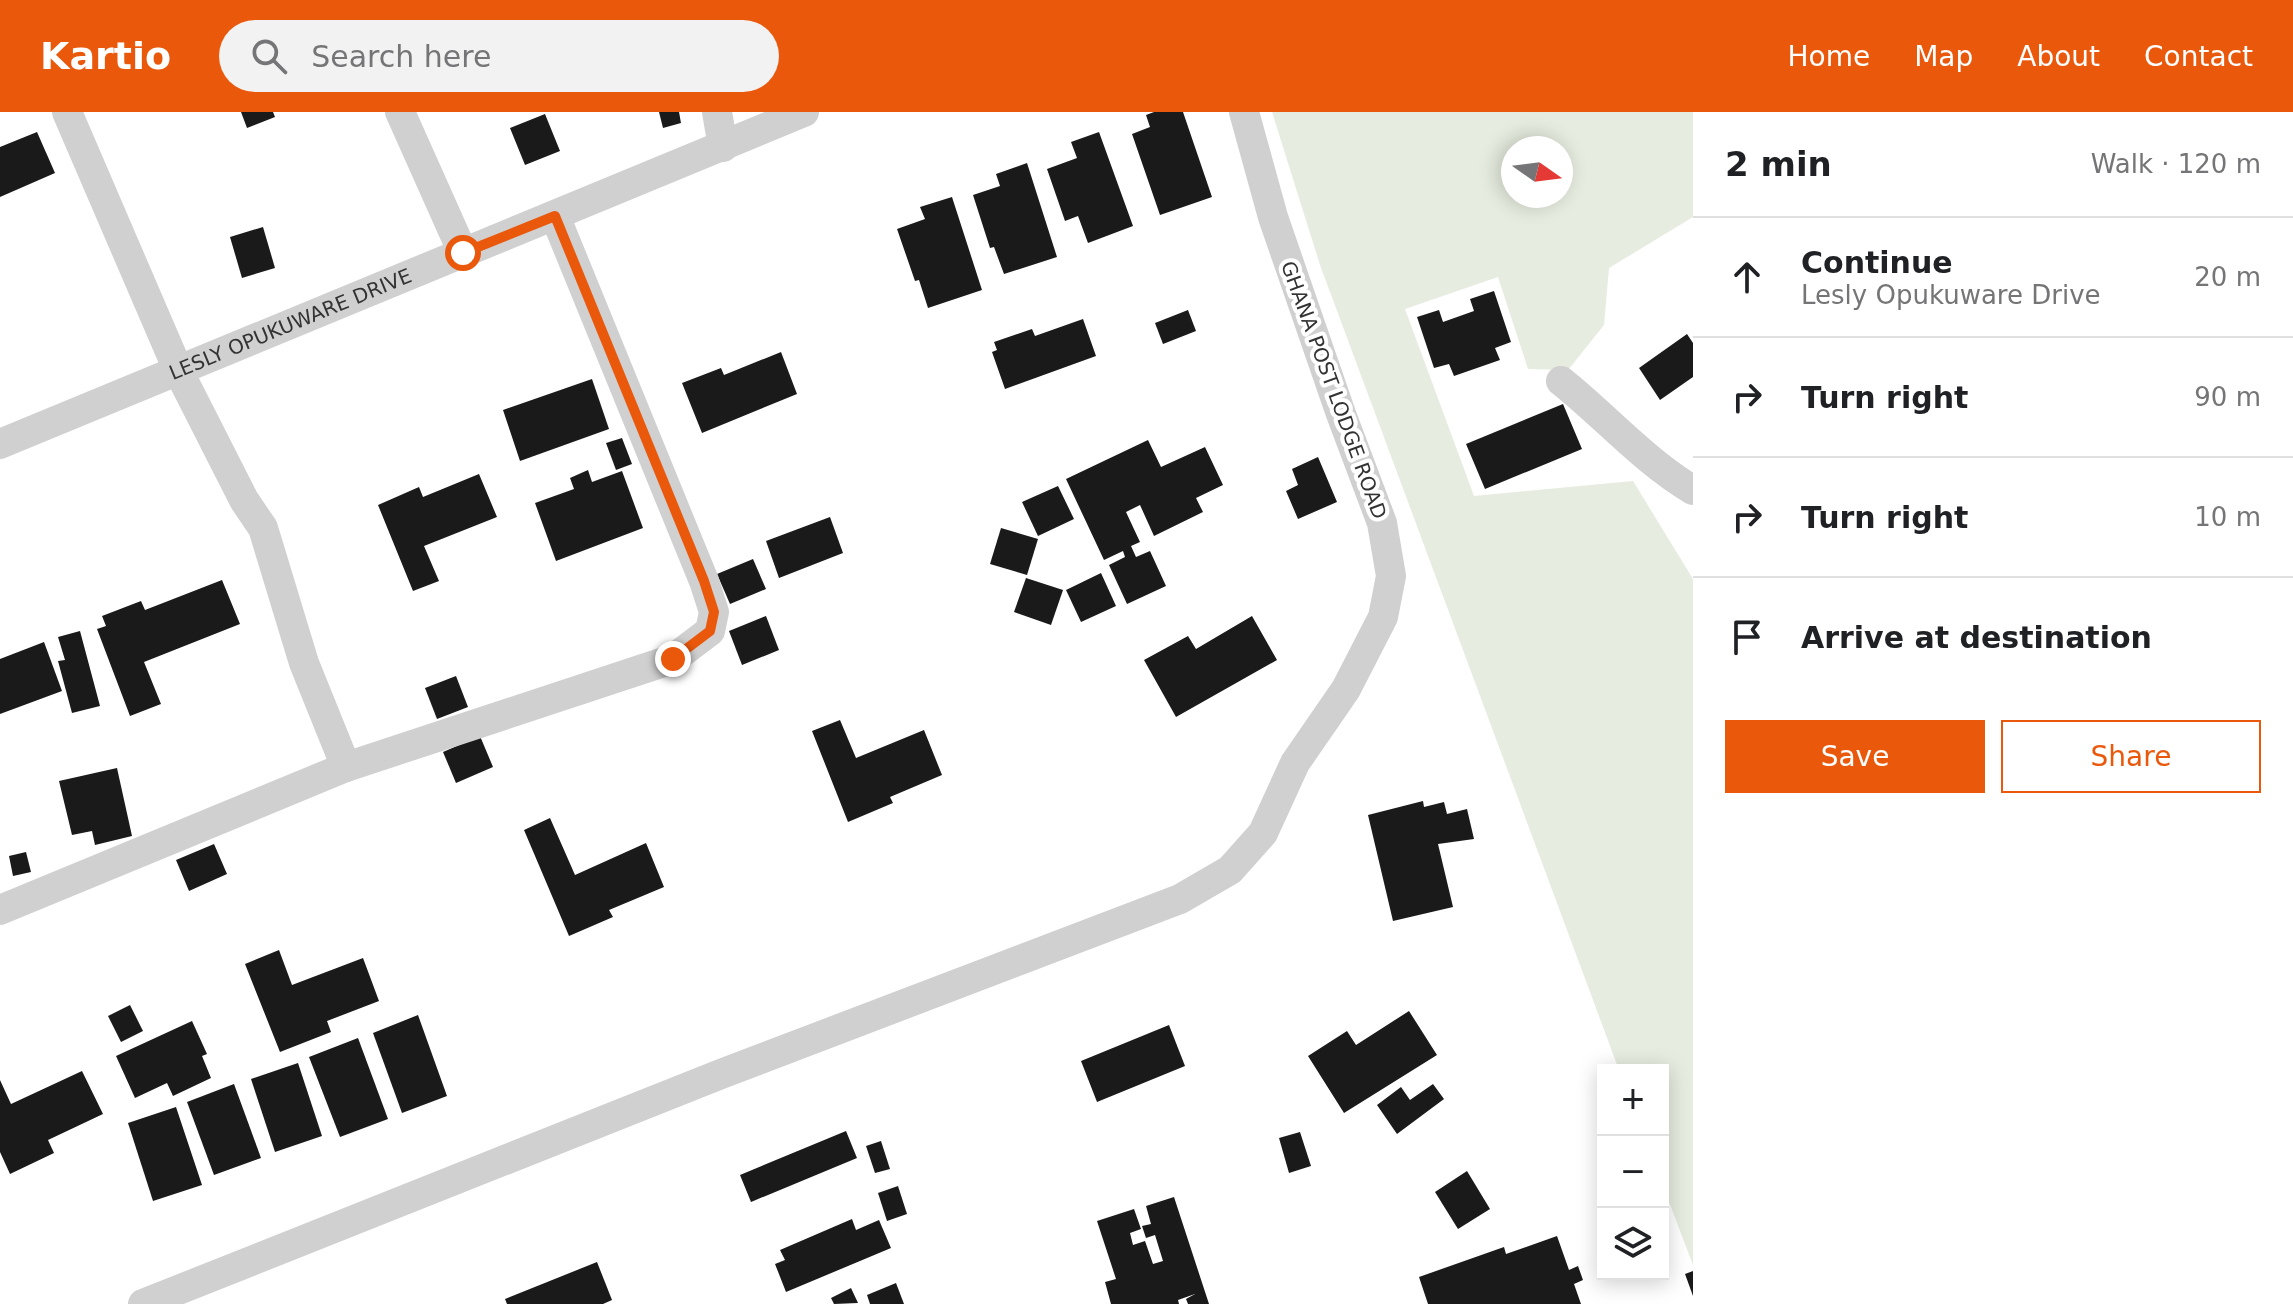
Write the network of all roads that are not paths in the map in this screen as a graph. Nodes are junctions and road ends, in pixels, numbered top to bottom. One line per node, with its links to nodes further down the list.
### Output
1 (67, 112): 9 (street)
2 (400, 112): 8 (street)
3 (717, 112): 6 (street)
4 (804, 112): 6 (street, LESLY OPUKUWARE DRIVE)
5 (1244, 112): 15 (street, GHANA POST LODGE ROAD)
6 (723, 147): 7 (street, LESLY OPUKUWARE DRIVE)
7 (555, 216): 8 (street, LESLY OPUKUWARE DRIVE); 13 (street)
8 (463, 253): 9 (street, LESLY OPUKUWARE DRIVE)
9 (178, 370): 11 (street, LESLY OPUKUWARE DRIVE); 13 (street)
10 (1561, 381): 12 (street)
11 (0, 444)
12 (1693, 490)
13 (346, 767): 14 (street)
14 (2, 903)
15 (143, 1304)

